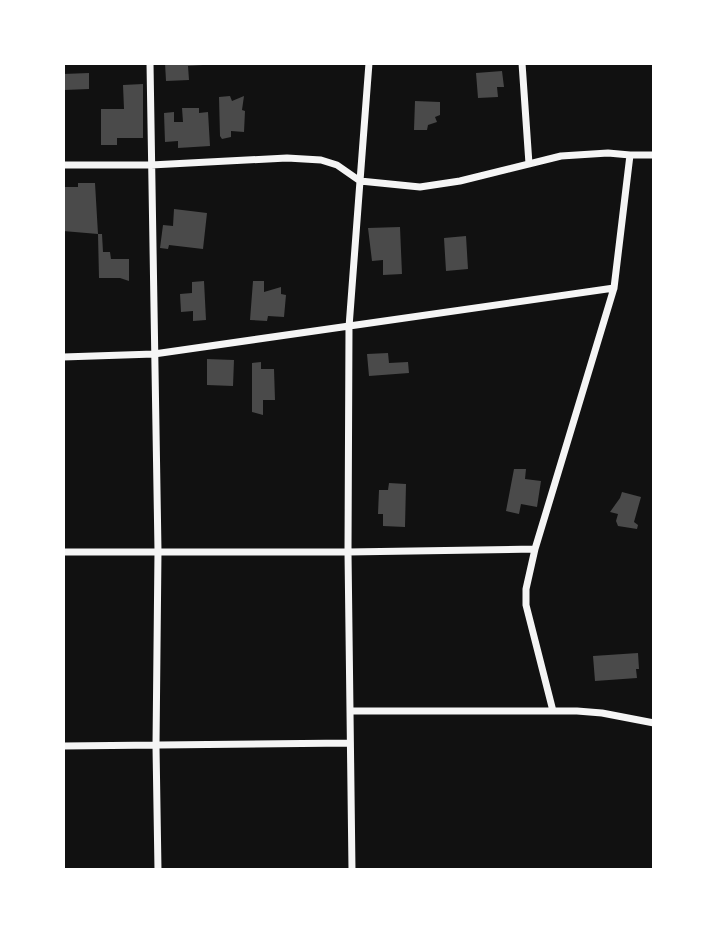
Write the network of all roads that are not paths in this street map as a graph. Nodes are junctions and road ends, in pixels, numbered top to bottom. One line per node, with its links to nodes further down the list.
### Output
1 (150, 63): 8 (street)
2 (369, 63): 9 (street)
3 (522, 63): 6 (street)
4 (629, 155): 5 (street); 6 (street); 10 (street)
5 (654, 155)
6 (529, 164): 9 (street)
7 (63, 165): 8 (street)
8 (151, 165): 9 (street); 12 (street)
9 (359, 181): 11 (street)
10 (614, 288): 11 (street); 14 (street)
11 (349, 327): 12 (street); 17 (street)
12 (153, 354): 13 (street); 15 (street)
13 (63, 357)
14 (535, 549): 17 (street); 19 (street)
15 (158, 551): 16 (street); 17 (street); 23 (street)
16 (63, 552)
17 (348, 552): 18 (street)
18 (350, 711): 19 (street); 21 (street)
19 (553, 711): 20 (street)
20 (654, 723)
21 (350, 743): 23 (street); 25 (street)
22 (63, 746): 23 (street)
23 (156, 746): 24 (street)
24 (158, 870)
25 (352, 870)

